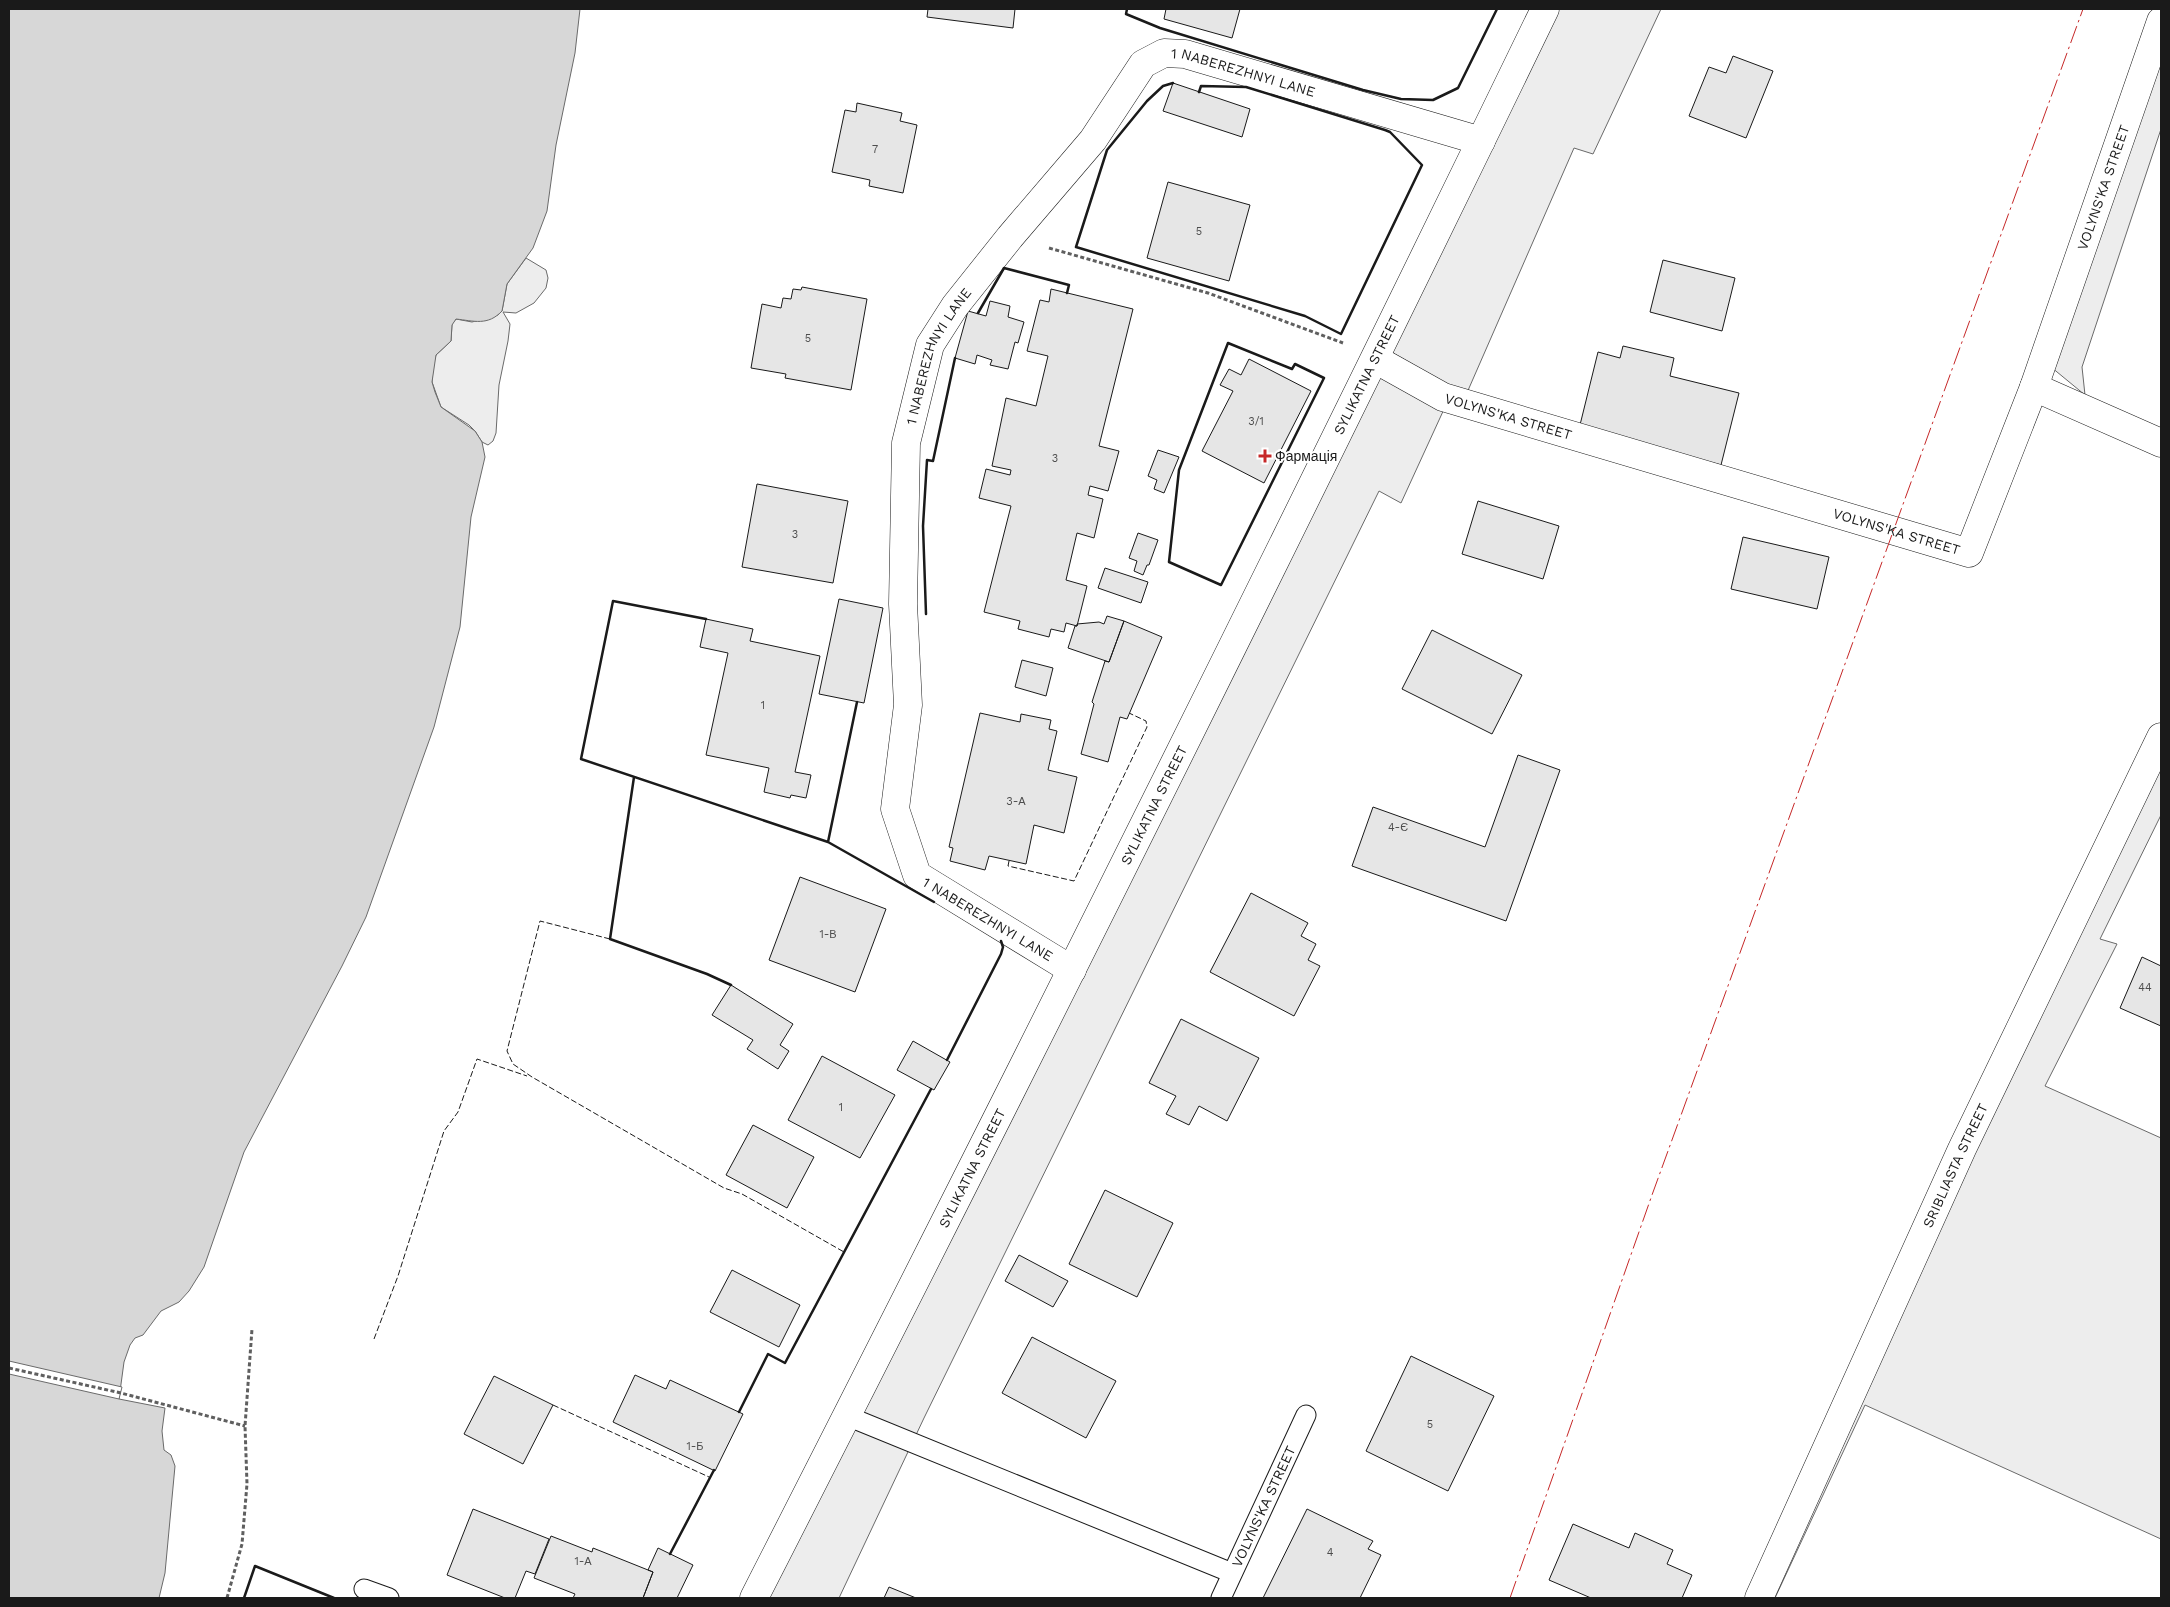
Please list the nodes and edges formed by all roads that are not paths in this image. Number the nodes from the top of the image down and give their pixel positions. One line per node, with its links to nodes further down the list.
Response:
1 (1545, 9): 3 (street, SYLIKATNA STREET)
2 (2161, 21): 5 (street, VOLYNS'KA STREET)
3 (1480, 141): 4 (street, SYLIKATNA STREET); 8 (street, 1 NABEREZHNYI LANE)
4 (1375, 358): 5 (street, VOLYNS'KA STREET); 8 (street, SYLIKATNA STREET)
5 (2034, 387): 6 (street)
6 (2161, 444)
7 (2161, 737): 16 (street, SRIBLIASTA STREET)
8 (1072, 970): 10 (street, SYLIKATNA STREET)
9 (1306, 1415): 11 (lane, VOLYNS'KA STREET)
10 (847, 1416): 11 (lane); 14 (street, SYLIKATNA STREET)
11 (1232, 1573): 15 (lane, VOLYNS'KA STREET)
12 (364, 1589): 13 (lane)
13 (389, 1598)
14 (754, 1598)
15 (1221, 1598)
16 (1759, 1598)

